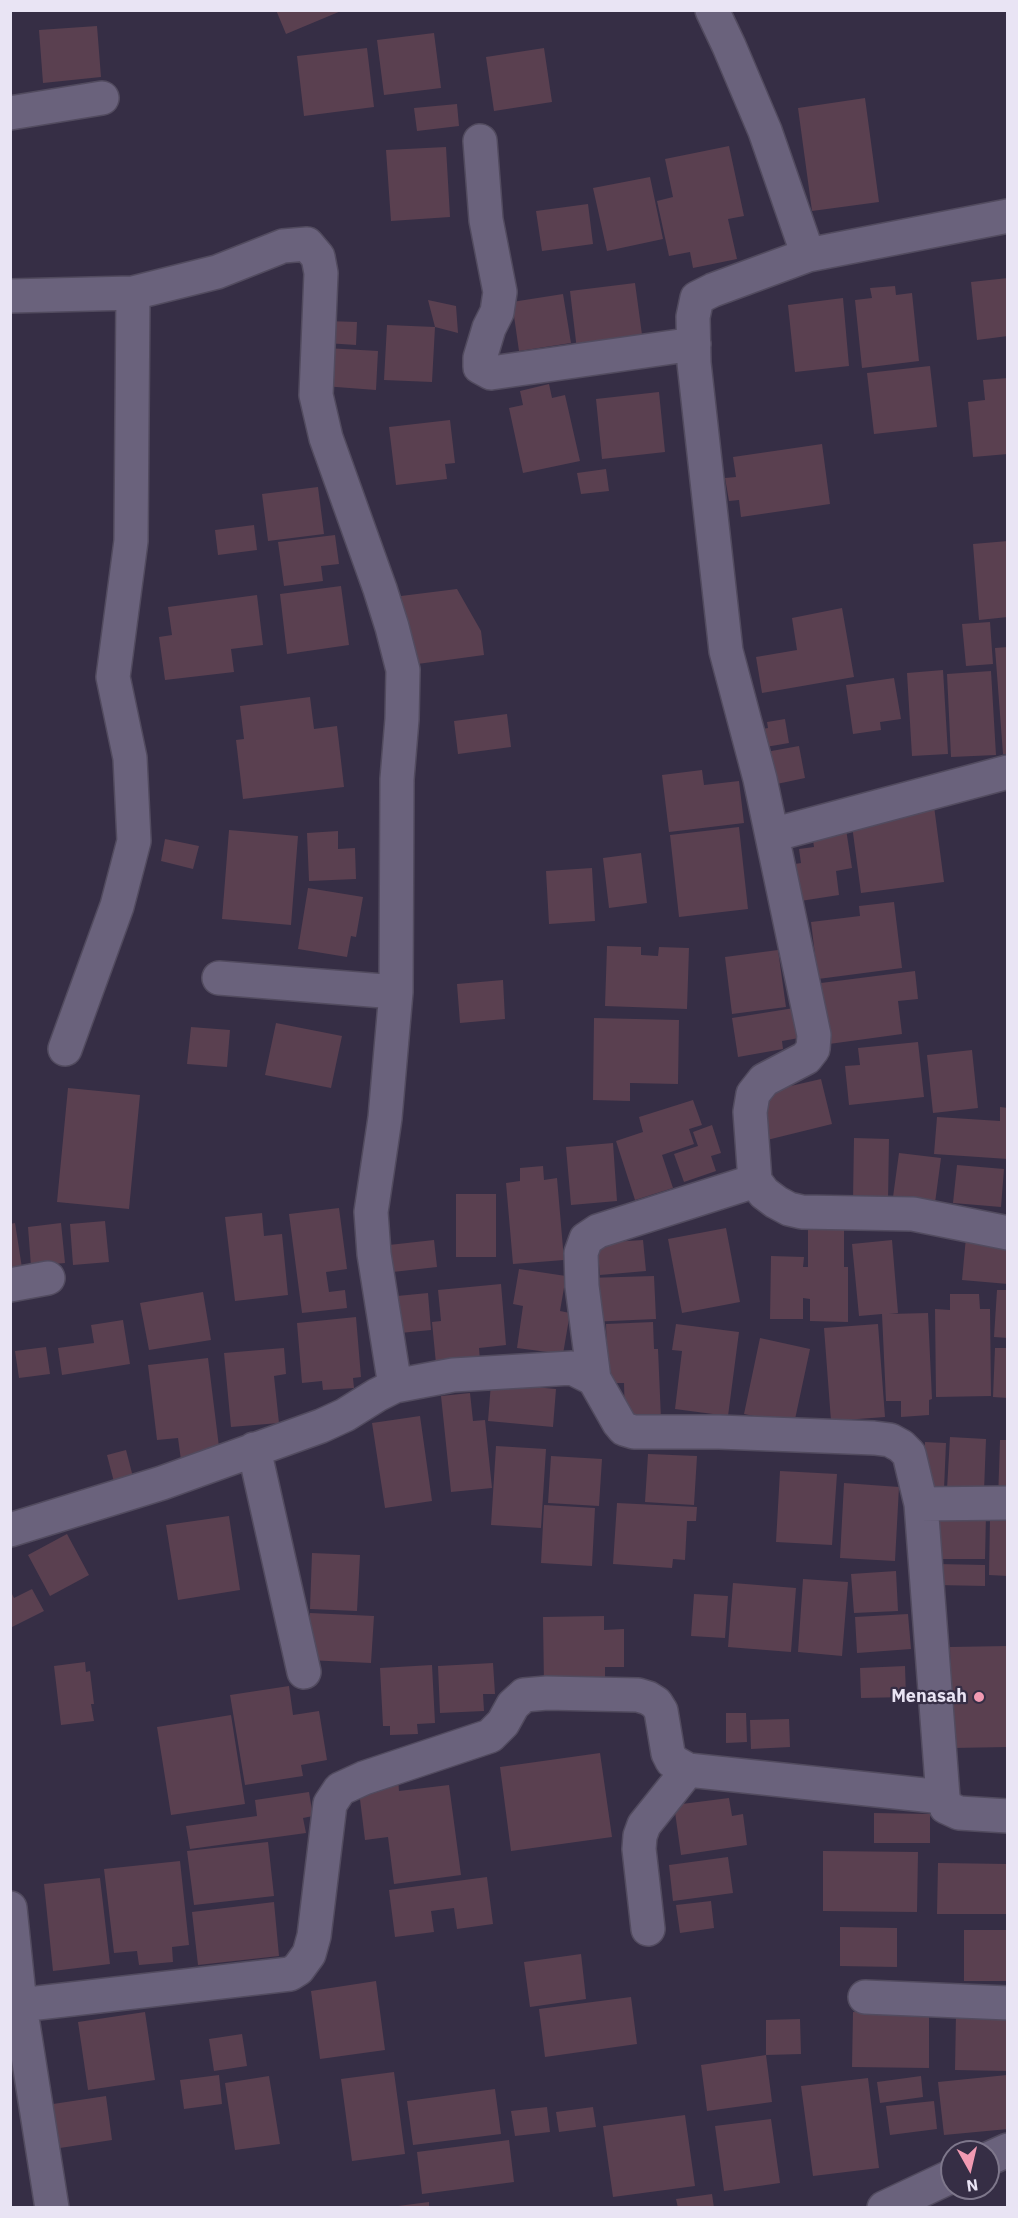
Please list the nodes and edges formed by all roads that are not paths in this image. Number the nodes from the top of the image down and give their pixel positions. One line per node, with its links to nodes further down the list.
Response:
1 (712, 10): 6 (street)
2 (102, 98): 3 (street)
3 (10, 113)
4 (480, 141): 9 (street)
5 (1008, 216): 6 (street)
6 (808, 255): 9 (street)
7 (133, 292): 8 (street); 13 (street); 14 (street)
8 (10, 296)
9 (694, 344): 11 (street)
10 (1008, 772): 11 (street)
11 (772, 835): 15 (street)
12 (219, 978): 13 (street)
13 (396, 993): 20 (street)
14 (65, 1049)
15 (755, 1181): 16 (street); 19 (street)
16 (1008, 1233)
17 (48, 1278): 18 (street)
18 (10, 1285)
19 (594, 1379): 20 (street); 23 (street)
20 (395, 1386): 21 (street)
21 (254, 1449): 24 (street); 25 (street)
22 (1008, 1503): 23 (street)
23 (921, 1504): 27 (street)
24 (10, 1530)
25 (304, 1672)
26 (688, 1770): 27 (street); 30 (street); 33 (street)
27 (943, 1797): 28 (street)
28 (1008, 1816)
29 (10, 1908): 33 (street)
30 (648, 1929)
31 (865, 1997): 32 (street)
32 (1008, 2003)
33 (20, 2005): 35 (street)
34 (940, 2182): 36 (street)
35 (52, 2208)
36 (884, 2208)

